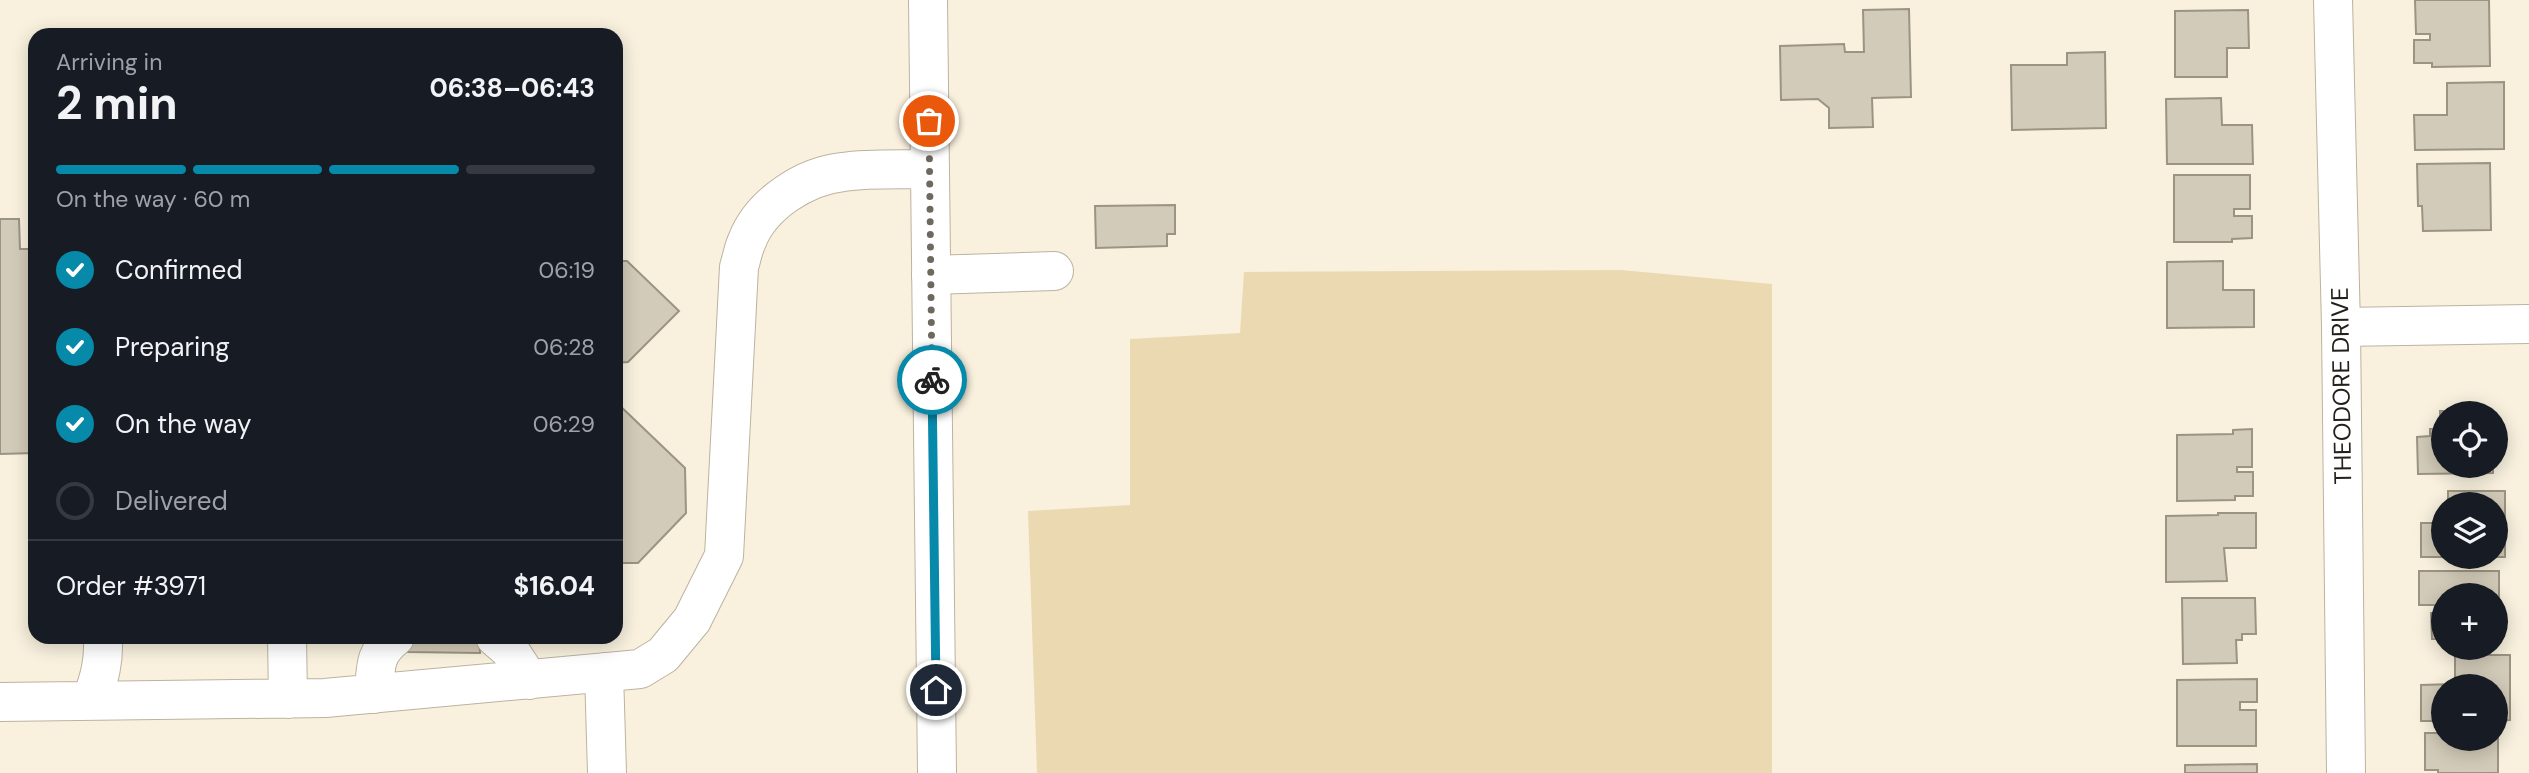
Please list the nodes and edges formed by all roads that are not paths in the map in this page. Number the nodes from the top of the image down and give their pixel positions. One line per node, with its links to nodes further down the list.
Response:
1 (928, 0): 3 (street)
2 (2333, 0): 7 (street, THEODORE DRIVE)
3 (930, 169): 5 (street); 12 (street)
4 (1054, 271): 5 (street)
5 (931, 275): 19 (street)
6 (2529, 324): 7 (street)
7 (2341, 327): 20 (street, THEODORE DRIVE)
8 (103, 644): 16 (street)
9 (288, 644): 15 (street)
10 (387, 644): 14 (street)
11 (503, 644): 13 (street)
12 (604, 673): 13 (street); 18 (street)
13 (529, 680): 14 (street)
14 (374, 694): 15 (street)
15 (288, 699): 16 (street)
16 (91, 700): 17 (street)
17 (0, 702)
18 (607, 773)
19 (937, 773)
20 (2346, 773)

